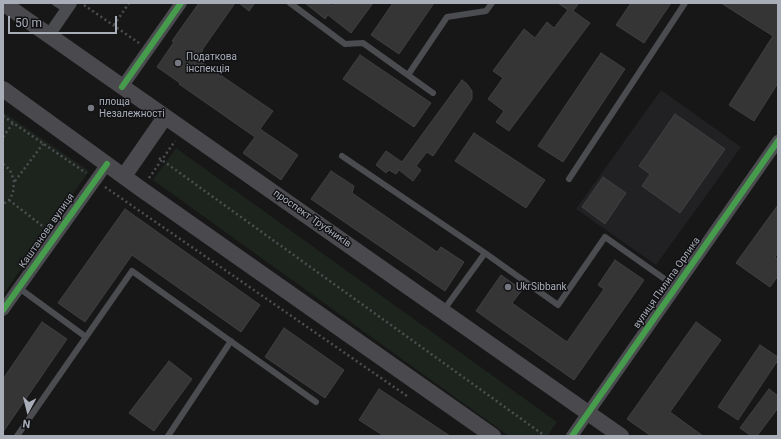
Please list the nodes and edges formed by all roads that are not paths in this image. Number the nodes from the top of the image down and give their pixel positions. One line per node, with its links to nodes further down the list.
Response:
1 (3, 3): 8 (main road, проспект Трубників)
2 (55, 3): 7 (lane)
3 (181, 3): 10 (street)
4 (290, 3): 9 (lane)
5 (492, 3): 9 (lane)
6 (686, 3): 18 (lane)
7 (68, 7): 8 (street)
8 (48, 35): 10 (main road, проспект Трубників)
9 (408, 75): 12 (lane)
10 (122, 87): 13 (main road, проспект Трубників)
11 (3, 90): 16 (main road)
12 (433, 93)
13 (165, 117): 17 (main road); 23 (main road, проспект Трубників)
14 (778, 141): 20 (street, вулиця Пилипа Орлика)
15 (342, 156): 19 (lane)
16 (107, 164): 17 (main road); 21 (street, Каштанова вулиця)
17 (124, 176): 30 (main road)
18 (569, 179)
19 (485, 253): 20 (lane); 23 (lane)
20 (676, 287): 27 (street, вулиця Пилипа Орлика)
21 (19, 288): 22 (street, Каштанова вулиця); 24 (lane)
22 (3, 310)
23 (443, 311): 27 (main road, проспект Трубників)
24 (86, 337): 25 (lane); 28 (lane)
25 (231, 341): 26 (lane); 29 (lane)
26 (316, 402)
27 (588, 413): 31 (street, вулиця Пилипа Орлика); 32 (main road, проспект Трубників)
28 (17, 436)
29 (168, 436)
30 (493, 436)
31 (572, 436)
32 (621, 436)

